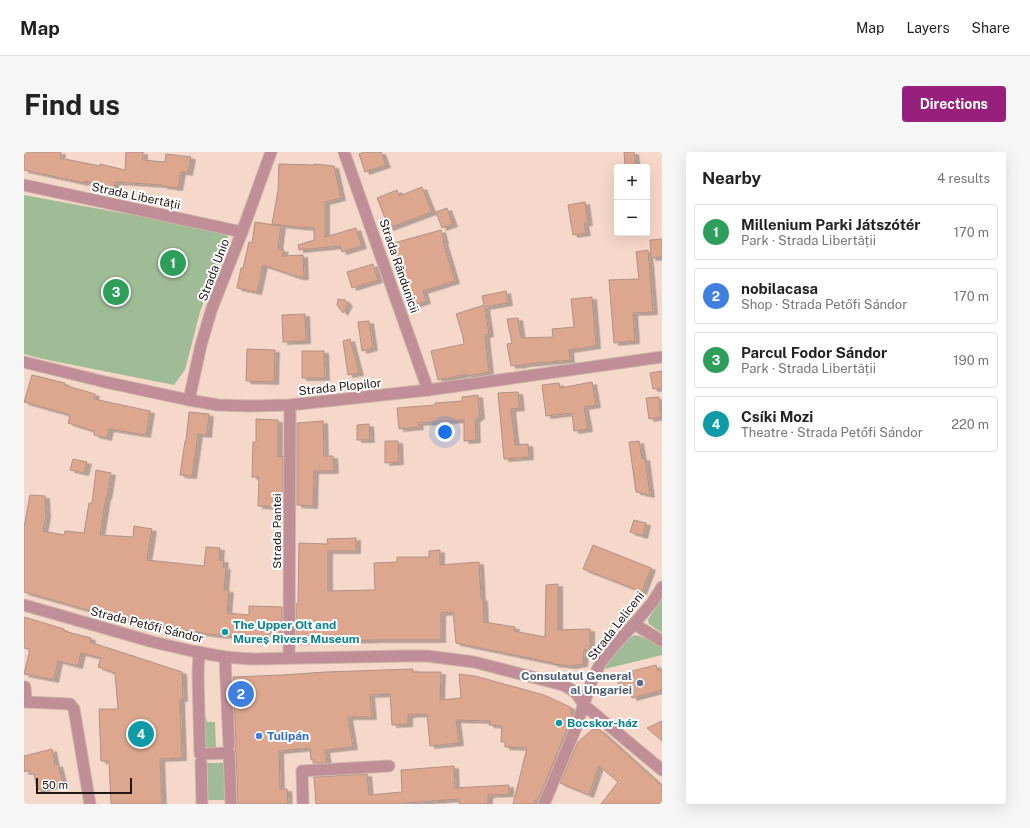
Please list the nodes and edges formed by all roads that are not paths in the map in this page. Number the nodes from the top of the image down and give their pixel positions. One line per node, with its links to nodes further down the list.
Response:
1 (271, 152): 4 (street, Strada Unio)
2 (344, 152): 7 (street, Strada Rândunicii)
3 (24, 185): 4 (street, Strada Libertății)
4 (242, 232): 8 (street, Strada Unio)
5 (662, 357): 7 (street, Strada Plopilor)
6 (24, 362): 8 (street, Strada Plopilor)
7 (428, 390): 9 (street, Strada Plopilor)
8 (189, 400): 9 (street, Strada Plopilor)
9 (290, 405): 16 (street, Strada Pantei)
10 (662, 587): 12 (street, Strada Leliceni)
11 (24, 605): 14 (street, Strada Petőfi Sándor)
12 (634, 624): 13 (street); 18 (street, Strada Leliceni)
13 (662, 641)
14 (199, 652): 15 (street, Strada Petőfi Sándor); 25 (street)
15 (225, 657): 16 (street, Strada Petőfi Sándor); 19 (street)
16 (290, 657): 18 (street, Strada Petőfi Sándor)
17 (25, 687): 23 (street)
18 (584, 705): 22 (street, Strada Petőfi Sándor); 27 (street, Strada Leliceni)
19 (229, 745)
20 (201, 762): 24 (street)
21 (389, 766): 26 (street)
22 (662, 770)
23 (90, 804)
24 (202, 804)
25 (231, 804)
26 (302, 804)
27 (544, 804)

